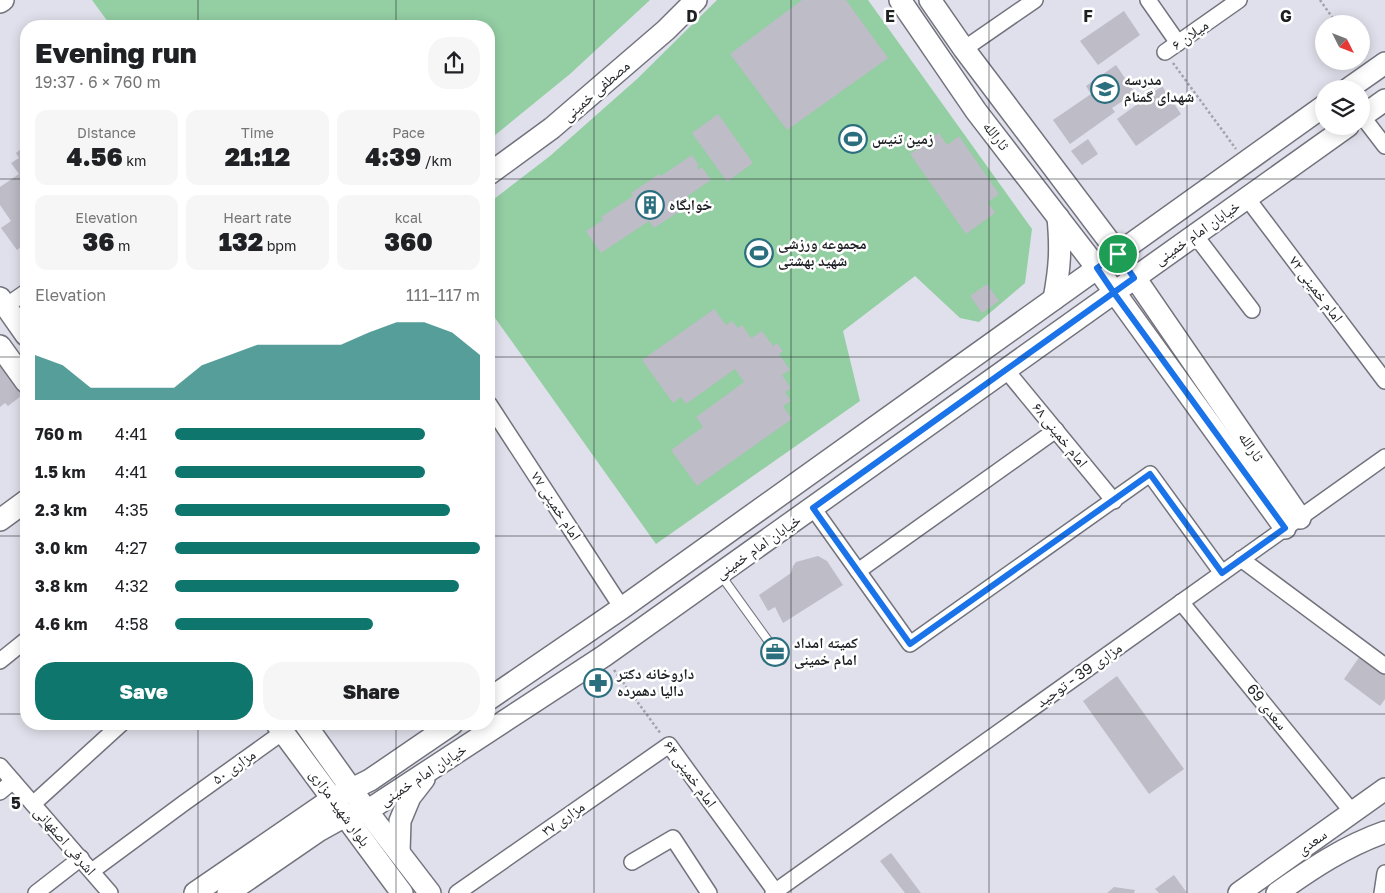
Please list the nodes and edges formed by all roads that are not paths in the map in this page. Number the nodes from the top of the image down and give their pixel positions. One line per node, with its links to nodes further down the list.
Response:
1 (3, 0): 8 (main road)
2 (696, 0): 20 (main road, مصطفی خمینی)
3 (900, 0): 22 (main road, ثارالله)
4 (930, 0): 10 (main road, ثارالله)
5 (1035, 0): 10 (street)
6 (1148, 0): 9 (street)
7 (1239, 0): 9 (street, میلان ۶)
8 (0, 2)
9 (1178, 43): 11 (street, میلان ۶)
10 (964, 49): 24 (main road, ثارالله)
11 (1165, 52)
12 (1385, 63): 13 (main road)
13 (1361, 80)
14 (1385, 100): 15 (main road, خیابان امام خمینی)
15 (1370, 111)
16 (1315, 112): 24 (main road, خیابان امام خمینی)
17 (1370, 132): 19 (street)
18 (1336, 135): 21 (main road, خیابان امام خمینی)
19 (1385, 146)
20 (495, 170)
21 (1247, 198): 23 (main road, خیابان امام خمینی); 36 (street, امام خمینی ۷۲)
22 (1058, 217): 25 (main road, ثارالله); 29 (main road)
23 (1195, 235): 26 (main road, خیابان امام خمینی); 31 (street)
24 (1118, 254): 25 (main road, خیابان امام خمینی); 26 (main road, ثارالله)
25 (1097, 268): 27 (main road, ثارالله); 29 (main road, خیابان امام خمینی)
26 (1134, 278): 27 (main road, خیابان امام خمینی); 44 (main road, ثارالله)
27 (1114, 293): 34 (main road, خیابان امام خمینی); 44 (main road, ثارالله)
28 (20, 295): 30 (street)
29 (1054, 299): 50 (main road, خیابان امام خمینی)
30 (3, 302): 32 (main road)
31 (1252, 310)
32 (20, 326)
33 (0, 346): 35 (main road)
34 (1006, 370): 38 (street, امام خمینی ۶۸); 42 (main road, خیابان امام خمینی)
35 (20, 374)
36 (1385, 381)
37 (495, 413): 50 (street, امام خمینی ۷۷)
38 (1056, 430): 40 (street, امام خمینی ۶۸); 46 (street)
39 (1385, 457): 44 (street, مزاری 39 - توحید)
40 (1114, 501): 46 (street); 47 (street)
41 (20, 505): 43 (main road)
42 (813, 508): 46 (street); 48 (main road, خیابان امام خمینی)
43 (0, 520)
44 (1293, 523): 45 (street, مزاری 39 - توحید)
45 (1242, 559): 47 (street, مزاری 39 - توحید); 54 (street)
46 (858, 571)
47 (1222, 573): 49 (street, مزاری 39 - توحید)
48 (720, 574): 52 (lane); 56 (main road, خیابان امام خمینی)
49 (1181, 602): 73 (street, سعدی 69); 81 (street, مزاری 39 - توحید)
50 (622, 608): 55 (main road, خیابان امام خمینی)
51 (20, 645): 53 (street)
52 (782, 660)
53 (0, 661)
54 (1385, 666)
55 (495, 695)
56 (495, 727)
57 (114, 730): 70 (street)
58 (277, 730): 78 (street, مزاری ۵۰)
59 (281, 730): 71 (main road, بلوار شهید مزاری)
60 (309, 730): 67 (main road, بلوار شهید مزاری)
61 (443, 730): 67 (main road, خیابان امام خمینی)
62 (491, 730): 65 (main road, خیابان امام خمینی)
63 (669, 745): 81 (street, امام خمینی ۶۴); 88 (street, مزاری ۳۷)
64 (0, 766): 66 (street, اشرفی اصفهانی)
65 (431, 769): 72 (main road, خیابان امام خمینی); 75 (main road)
66 (14, 781): 69 (street); 70 (street, اشرفی اصفهانی)
67 (352, 789): 71 (main road, خیابان امام خمینی); 72 (main road, بلوار شهید مزاری)
68 (1385, 789): 73 (main road, سعدی)
69 (0, 792)
70 (33, 804): 76 (street, اشرفی اصفهانی)
71 (339, 807): 72 (main road, خیابان امام خمینی); 84 (main road, خیابان امام خمینی); 85 (main road, خیابان امام خمینی); 86 (main road, بلوار شهید مزاری)
72 (367, 811): 75 (main road, بلوار شهید مزاری)
73 (1353, 812): 90 (main road, سعدی)
74 (1385, 832): 80 (main road, سعدی)
75 (399, 852): 87 (main road, بلوار شهید مزاری)
76 (80, 858): 78 (street, اشرفی اصفهانی); 82 (street)
77 (632, 862): 89 (street)
78 (92, 871): 83 (street, اشرفی اصفهانی)
79 (1385, 872): 91 (street)
80 (1287, 890)
81 (774, 892)
82 (36, 893)
83 (110, 893)
84 (195, 893)
85 (228, 893)
86 (402, 893)
87 (430, 893)
88 (457, 893)
89 (709, 893)
90 (1239, 893)
91 (1382, 893)

